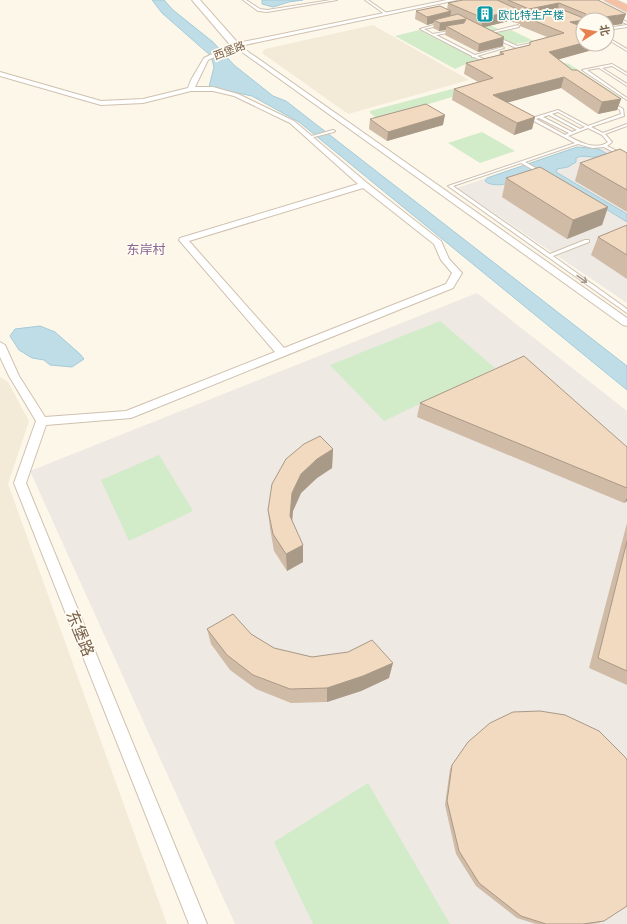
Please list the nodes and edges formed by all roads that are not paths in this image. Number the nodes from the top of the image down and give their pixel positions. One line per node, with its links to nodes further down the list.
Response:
1 (196, 0): 25 (street)
2 (244, 0): 3 (lane)
3 (336, 0)
4 (366, 0): 12 (lane)
5 (454, 0): 9 (street, 西堡路)
6 (609, 0): 11 (highway)
7 (622, 0): 8 (highway)
8 (627, 2)
9 (427, 6): 10 (lane); 12 (street, 西堡路)
10 (433, 9)
11 (627, 9)
12 (387, 14): 25 (street, 西堡路)
13 (615, 16): 14 (lane)
14 (627, 23)
15 (443, 24): 22 (lane)
16 (518, 26): 21 (lane)
17 (627, 26): 18 (lane)
18 (615, 28)
19 (456, 30): 22 (lane)
20 (480, 30): 21 (lane)
21 (487, 33): 27 (lane)
22 (433, 35): 30 (lane)
23 (541, 42): 27 (lane)
24 (615, 43): 28 (lane)
25 (235, 45): 36 (street, 西堡路); 62 (street)
26 (503, 48): 30 (lane)
27 (517, 48): 29 (lane)
28 (627, 50)
29 (519, 54)
30 (473, 56): 31 (lane)
31 (492, 61)
32 (599, 67): 33 (lane); 35 (lane); 38 (lane)
33 (627, 74)
34 (1, 75): 36 (street)
35 (627, 85)
36 (191, 89): 50 (street)
37 (604, 98): 41 (lane)
38 (627, 99)
39 (627, 112): 41 (lane)
40 (549, 114): 42 (lane); 44 (lane); 45 (lane)
41 (622, 114): 44 (lane)
42 (540, 117): 47 (lane); 49 (lane)
43 (627, 125): 48 (lane)
44 (588, 127): 45 (lane); 48 (lane)
45 (580, 130): 47 (lane)
46 (333, 132): 50 (lane)
47 (572, 133): 49 (lane)
48 (603, 134): 52 (lane)
49 (565, 136): 51 (lane)
50 (310, 137): 56 (street)
51 (578, 143): 52 (lane); 54 (lane)
52 (605, 146): 53 (lane)
53 (627, 158)
54 (523, 163): 55 (lane); 58 (lane)
55 (542, 173)
56 (364, 185): 64 (street); 64 (street)
57 (587, 242): 58 (lane)
58 (550, 256): 60 (lane, one-way to 60)
59 (627, 304): 60 (lane)
60 (622, 307): 61 (lane)
61 (627, 311)
62 (627, 323)
63 (0, 346): 65 (street)
64 (282, 353): 65 (street)
65 (42, 421): 66 (street, 东堡路)
66 (198, 924)

